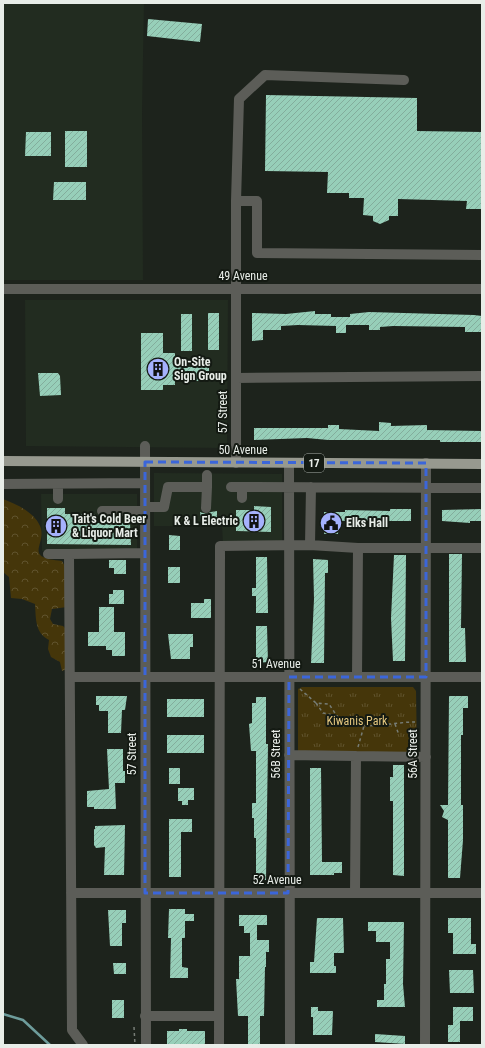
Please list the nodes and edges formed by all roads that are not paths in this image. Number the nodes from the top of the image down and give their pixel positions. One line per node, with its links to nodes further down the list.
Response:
1 (404, 80): 2 (street, 57 Street)
2 (236, 201): 3 (street); 5 (street, 57 Street)
3 (482, 254)
4 (3, 289): 5 (street, 49 Avenue)
5 (236, 289): 6 (street, 49 Avenue); 8 (street, 57 Street)
6 (482, 289)
7 (482, 376): 8 (street)
8 (236, 378): 12 (street, 57 Street)
9 (145, 446): 11 (street, 57 Street)
10 (3, 461): 11 (main road, 50 Avenue / 17)
11 (145, 462): 12 (main road, 50 Avenue / 17); 17 (street, 57 Street)
12 (236, 463): 13 (main road, 50 Avenue / 17)
13 (290, 463): 14 (main road, 50 Avenue / 17); 22 (street, 56B Street)
14 (426, 463): 15 (main road, 50 Avenue / 17); 24 (street, 56A Street)
15 (482, 464)
16 (207, 475): 20 (street)
17 (145, 483): 19 (street); 28 (street, 57 Street)
18 (3, 484): 19 (street)
19 (58, 484): 26 (street)
20 (207, 487): 27 (street); 28 (street)
21 (231, 487): 22 (street)
22 (289, 487): 23 (street); 30 (street, 56B Street)
23 (311, 487): 24 (street); 31 (street)
24 (426, 487): 25 (street); 33 (street, 56A Street)
25 (482, 488)
26 (58, 499)
27 (206, 508)
28 (145, 509): 29 (street); 35 (street, 57 Street)
29 (102, 511)
30 (289, 546): 31 (street); 39 (street); 40 (street, 56B Street)
31 (310, 546): 32 (street)
32 (358, 548): 33 (street); 41 (street)
33 (426, 548): 34 (street); 42 (street, 56A Street)
34 (482, 548)
35 (144, 553): 37 (street); 38 (street, 57 Street)
36 (48, 554): 37 (street)
37 (69, 554): 44 (street)
38 (145, 677): 39 (street, 51 Avenue); 44 (street, 51 Avenue); 49 (street, 57 Street)
39 (219, 677): 40 (street, 51 Avenue); 50 (street)
40 (289, 677): 41 (street, 51 Avenue); 45 (street, 56B Street)
41 (357, 677): 42 (street, 51 Avenue)
42 (426, 677): 43 (street, 51 Avenue); 47 (street, 56A Street)
43 (482, 677)
44 (71, 678): 48 (street)
45 (289, 755): 46 (street); 51 (street, 56B Street)
46 (356, 756): 47 (street); 52 (street)
47 (426, 757): 53 (street, 56A Street)
48 (71, 893): 49 (street, 52 Avenue); 57 (street)
49 (145, 893): 50 (street, 52 Avenue); 55 (street, 57 Street)
50 (219, 893): 51 (street, 52 Avenue); 56 (street)
51 (288, 893): 52 (street, 52 Avenue); 60 (street, 56B Street)
52 (355, 893): 53 (street, 52 Avenue)
53 (426, 893): 54 (street, 52 Avenue); 61 (street, 56A Street)
54 (482, 893)
55 (145, 1016): 56 (street); 58 (street, 57 Street)
56 (219, 1016): 59 (street)
57 (83, 1045)
58 (146, 1045)
59 (219, 1045)
60 (290, 1045)
61 (425, 1045)

